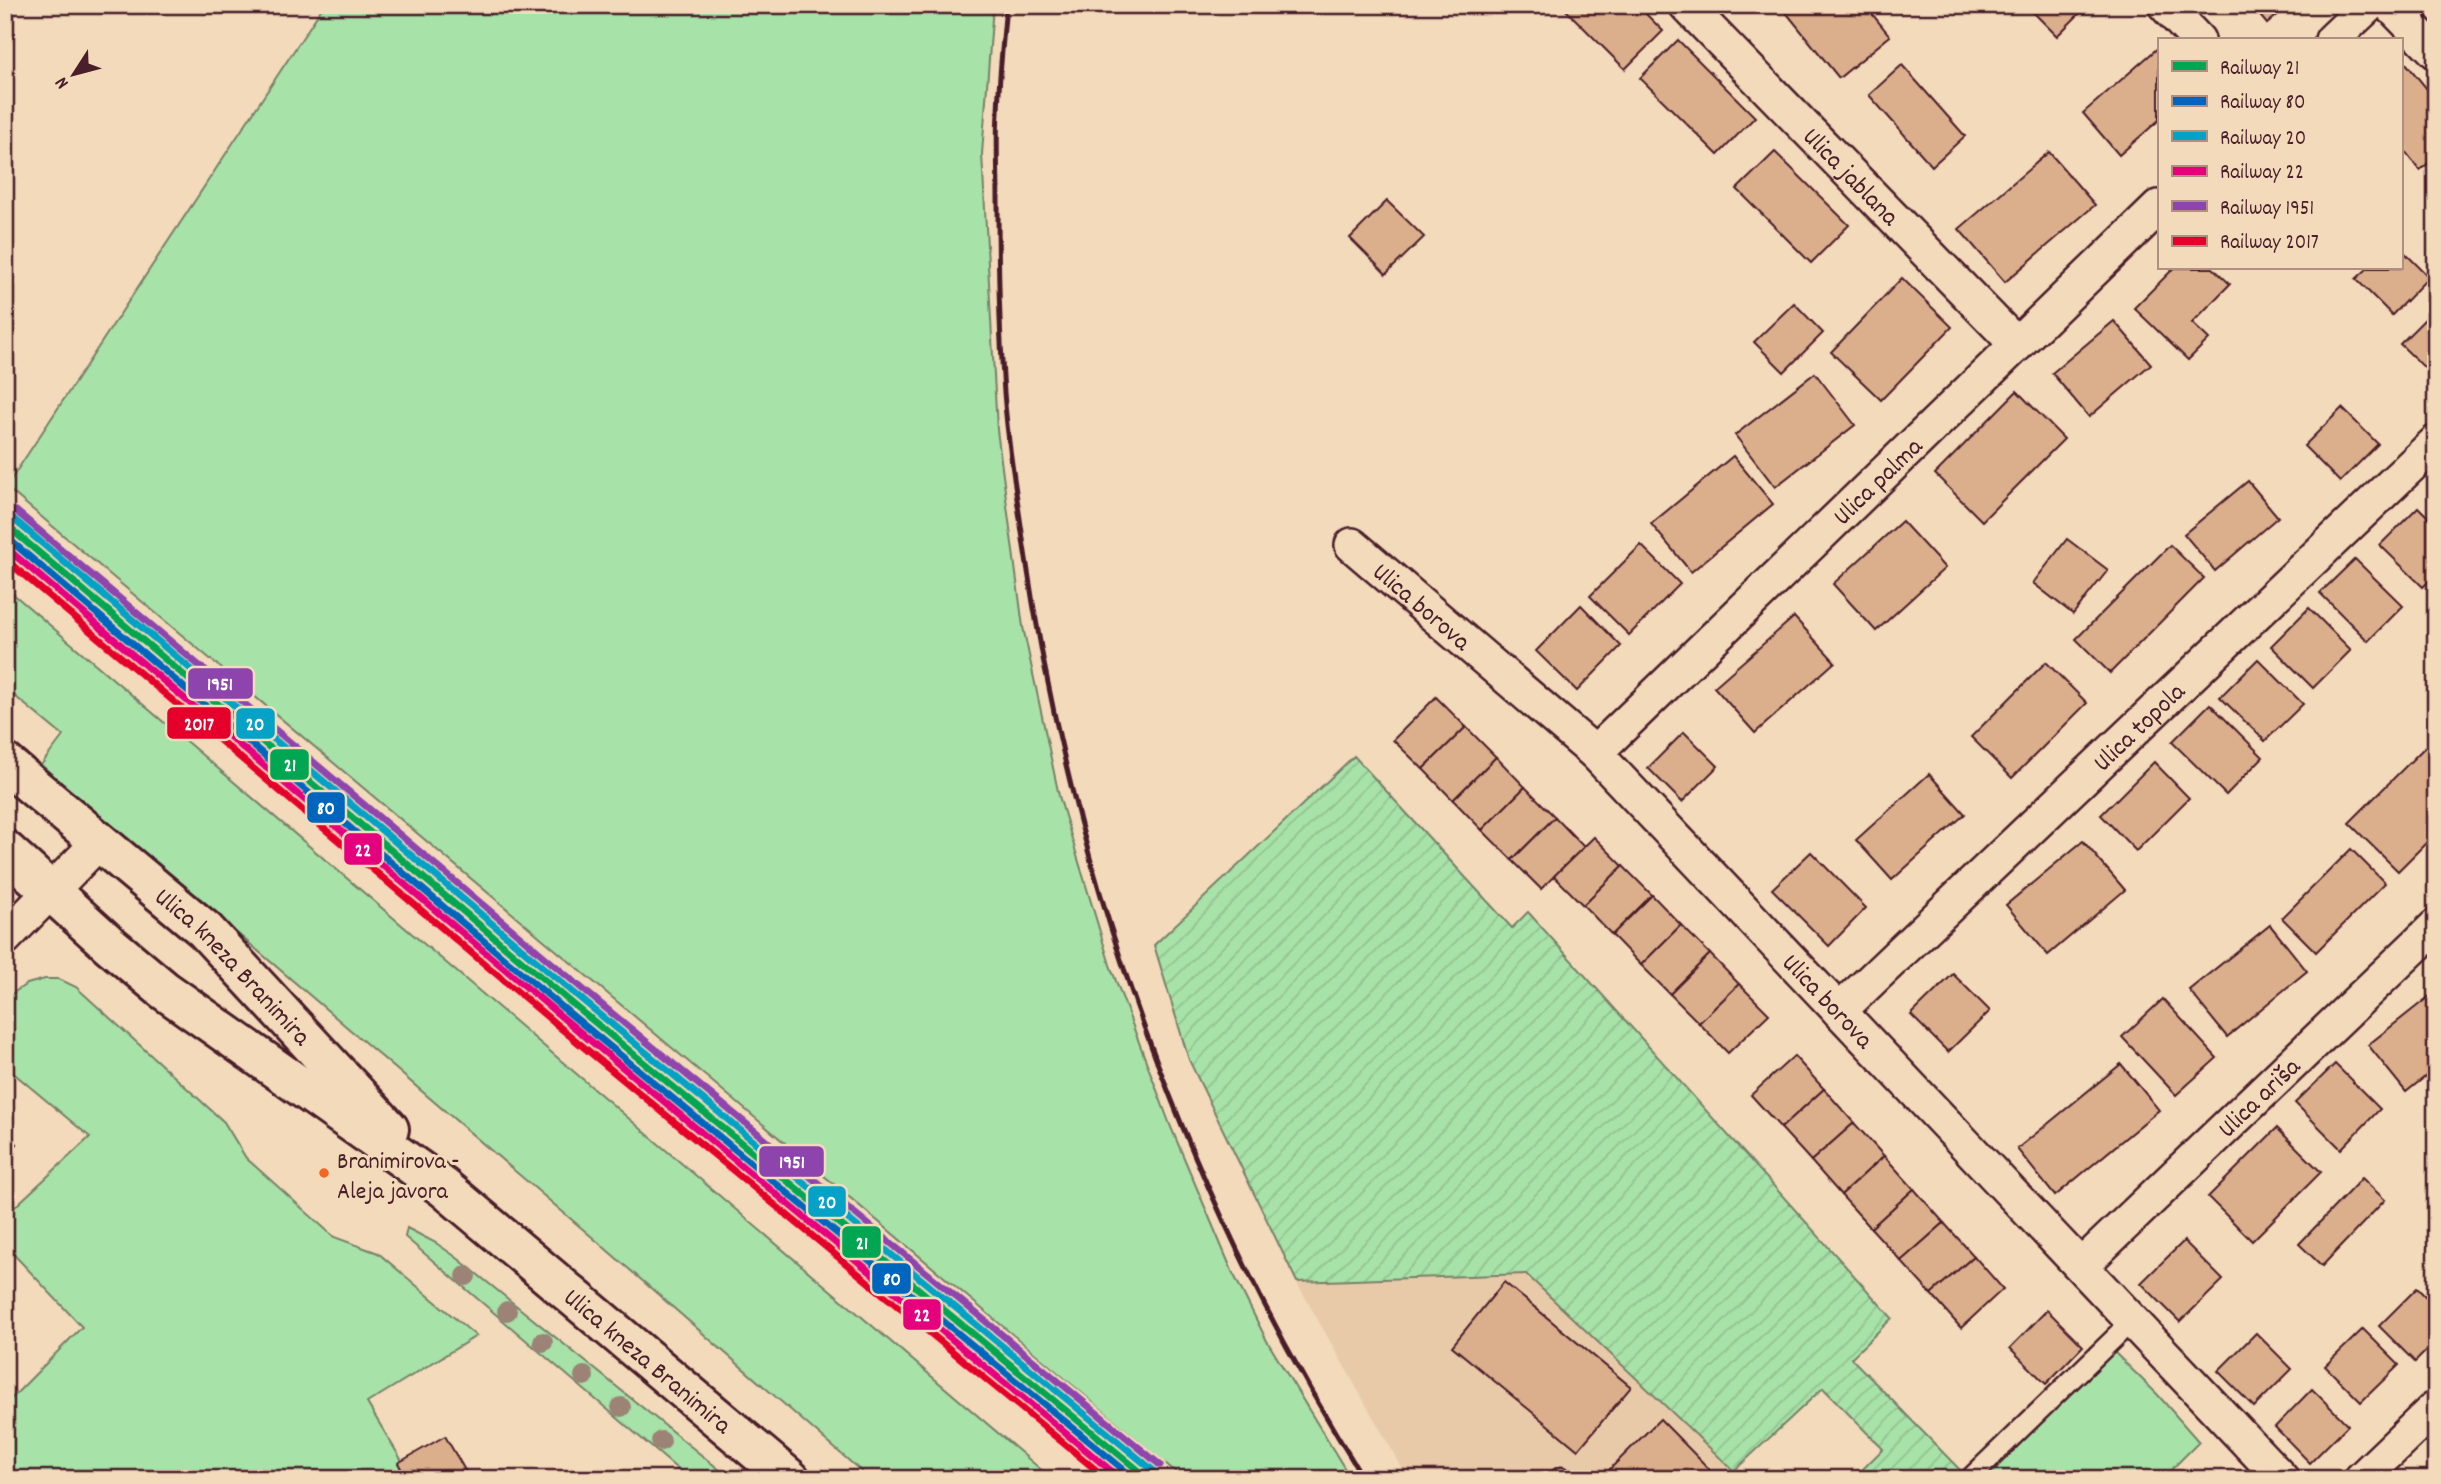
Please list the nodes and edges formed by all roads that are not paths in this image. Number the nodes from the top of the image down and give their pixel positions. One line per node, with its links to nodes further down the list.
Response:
1 (1686, 5): 9 (street, Ulica jablana)
2 (2165, 5): 5 (street)
3 (2369, 5): 6 (street)
4 (2390, 5): 7 (street)
5 (2196, 38)
6 (2334, 38)
7 (2436, 52)
8 (2158, 208): 9 (street, Ulica palma)
9 (2017, 345): 12 (street, Ulica palma)
10 (2436, 442): 19 (street, Ulica topola)
11 (1352, 545): 12 (street, Ulica borova)
12 (1595, 753): 19 (street, Ulica borova)
13 (5, 763): 14 (main road, Ulica kneza Branimira)
14 (99, 842): 16 (street); 20 (main road, Ulica kneza Branimira)
15 (5, 850): 16 (main road, Ulica kneza Branimira)
16 (51, 891): 18 (street); 20 (main road, Ulica kneza Branimira)
17 (2436, 926): 21 (street, Ulica ariša)
18 (5, 938)
19 (1839, 1011): 21 (street, Ulica borova)
20 (443, 1187): 24 (main road, Ulica kneza Branimira)
21 (2081, 1266): 22 (street, Ulica borova)
22 (2132, 1321): 25 (lane); 26 (street, Ulica borova)
23 (2436, 1407): 27 (street)
24 (790, 1479)
25 (1969, 1479)
26 (2281, 1479)
27 (2361, 1479)

